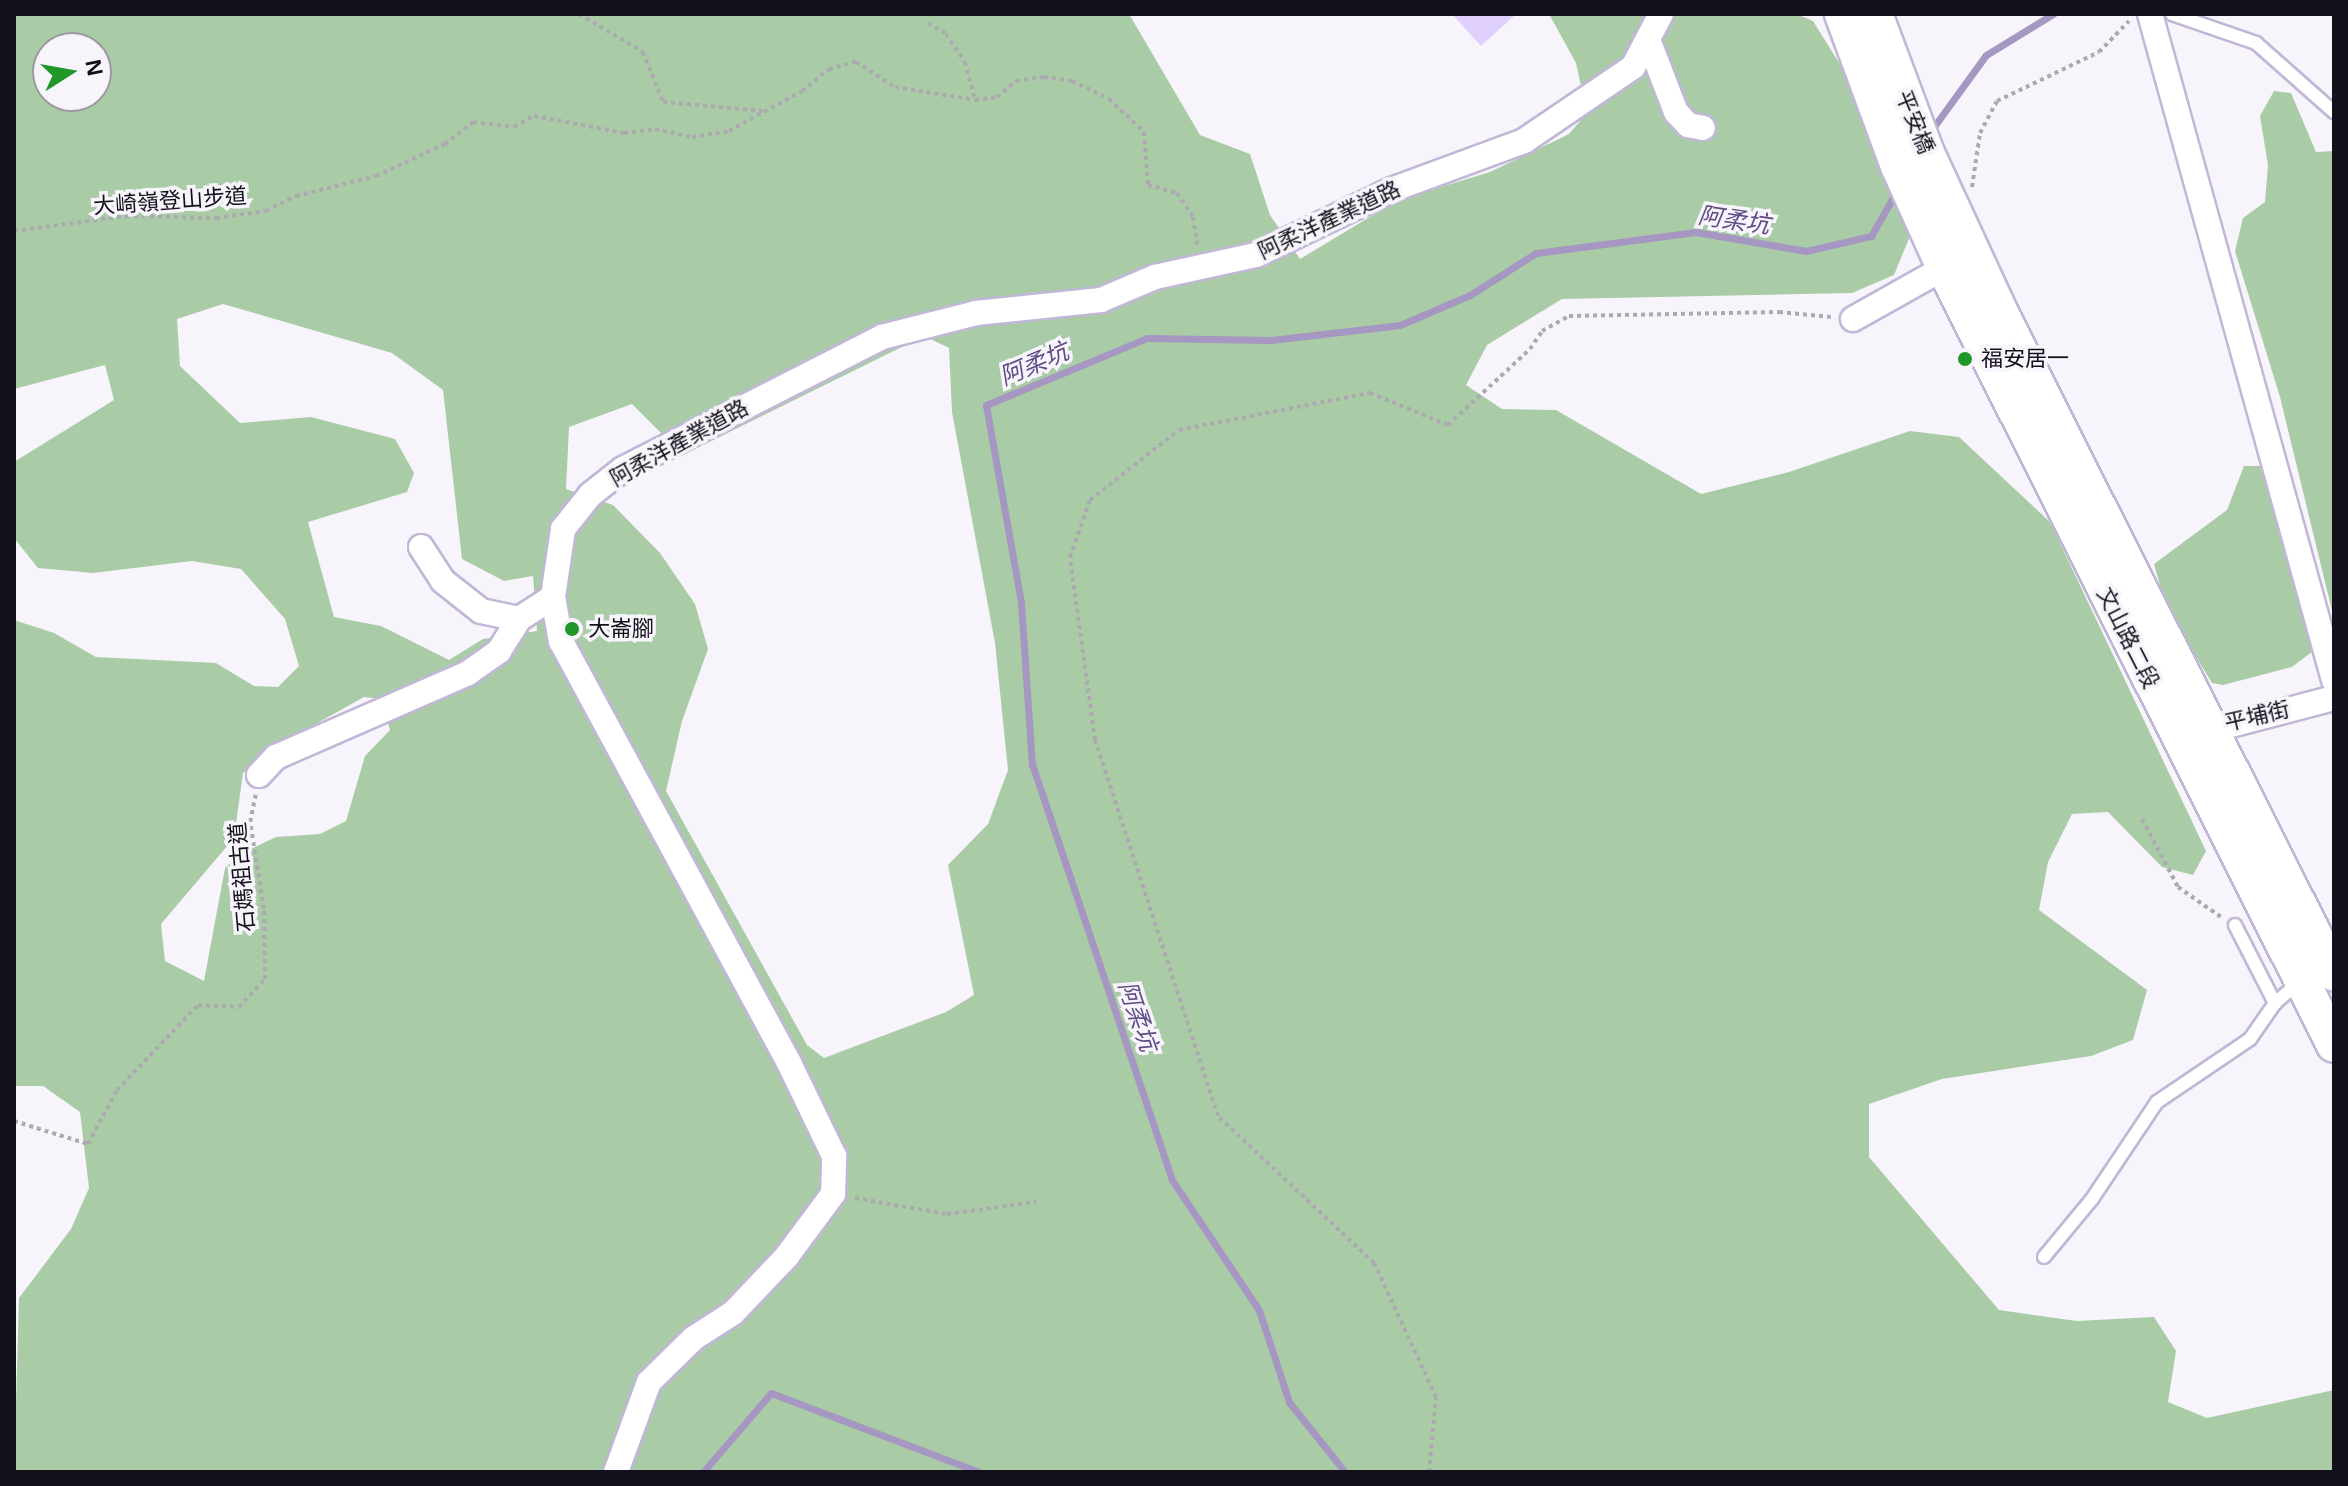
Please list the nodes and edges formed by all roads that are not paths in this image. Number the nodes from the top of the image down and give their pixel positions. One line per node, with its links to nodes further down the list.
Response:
1 (1661, 14): 6 (street, 阿柔洋產業道路)
2 (1842, 14): 9 (main road, 平安橋)
3 (2150, 14): 15 (street)
4 (2172, 14): 7 (lane)
5 (1877, 23): 9 (main road, 平安橋)
6 (1649, 42): 8 (street); 13 (street, 阿柔洋產業道路)
7 (2334, 112)
8 (1703, 128)
9 (1940, 220): 10 (main road, 文山路二段); 17 (main road, 文山路二段)
10 (1944, 268): 11 (street); 17 (main road, 文山路二段)
11 (1853, 319)
12 (421, 547): 14 (street)
13 (553, 597): 14 (street); 24 (street, 阿柔洋產業道路)
14 (519, 619): 18 (street)
15 (2334, 680)
16 (2334, 698): 17 (street, 平埔街)
17 (2196, 734): 20 (main road, 文山路二段)
18 (259, 775)
19 (2235, 925): 21 (lane)
20 (2324, 968): 21 (lane); 22 (main road, 文山路二段)
21 (2275, 1003): 23 (lane)
22 (2334, 1045)
23 (2044, 1257)
24 (616, 1472)

